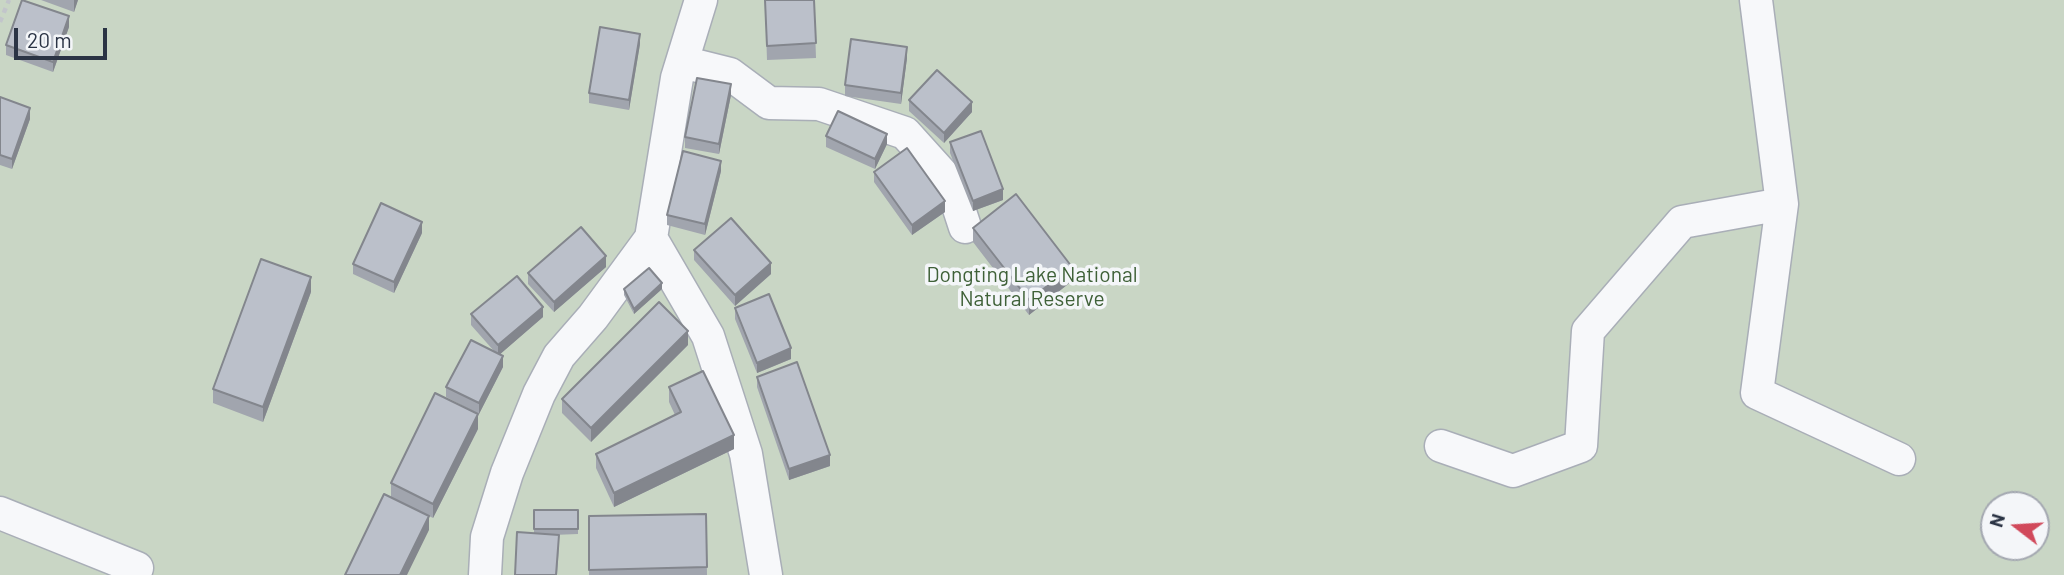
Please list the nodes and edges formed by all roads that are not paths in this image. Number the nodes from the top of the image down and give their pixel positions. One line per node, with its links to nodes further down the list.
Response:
1 (701, 0): 3 (street)
2 (1756, 0): 4 (street)
3 (682, 62): 5 (street); 6 (street)
4 (1782, 204): 7 (street); 8 (street)
5 (965, 227)
6 (651, 238): 11 (street); 12 (street)
7 (1441, 446)
8 (1899, 459)
9 (0, 513): 10 (street)
10 (137, 568)
11 (485, 575)
12 (766, 575)

